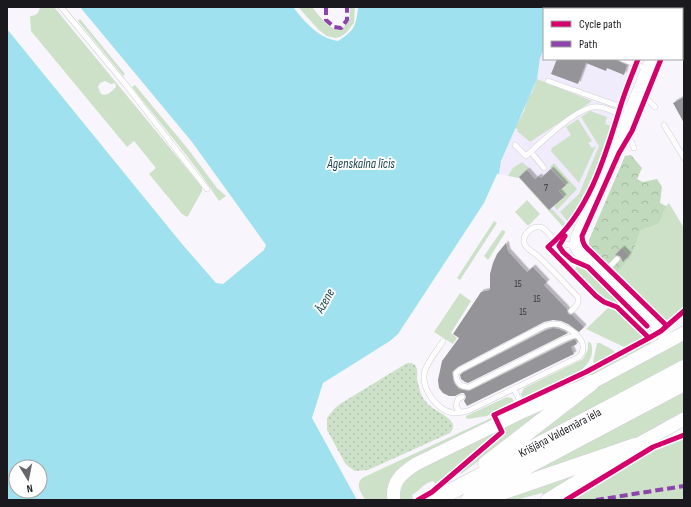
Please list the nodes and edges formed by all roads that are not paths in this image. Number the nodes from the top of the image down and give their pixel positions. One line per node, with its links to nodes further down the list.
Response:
1 (61, 7): 15 (lane)
2 (628, 60): 3 (lane)
3 (650, 64): 5 (street)
4 (548, 80): 7 (lane)
5 (637, 97): 6 (lane); 7 (street)
6 (654, 107)
7 (630, 114): 9 (street); 12 (lane)
8 (664, 125): 13 (lane)
9 (621, 137): 11 (lane); 16 (street)
10 (515, 145): 12 (lane)
11 (634, 148)
12 (531, 152): 14 (lane)
13 (684, 158)
14 (544, 168)
15 (207, 189)
16 (576, 246): 18 (street); 19 (lane)
17 (617, 259): 18 (lane)
18 (603, 274): 23 (street)
19 (571, 311)
20 (684, 332): 23 (street)
21 (576, 335): 21 (lane); 27 (lane)
22 (443, 341): 30 (lane)
23 (669, 341): 25 (street)
24 (684, 368): 33 (main road, Krišjāņa Valdemāra iela)
25 (591, 383): 29 (street); 33 (main road)
26 (684, 383): 35 (main road, Krišjāņa Valdemāra iela)
27 (514, 389): 29 (lane); 30 (lane)
28 (462, 396): 30 (lane)
29 (524, 411): 34 (street)
30 (460, 412)
31 (684, 419): 32 (street)
32 (635, 446): 36 (main road); 37 (street)
33 (439, 498)
34 (394, 500)
35 (469, 500)
36 (480, 500)
37 (547, 500)

